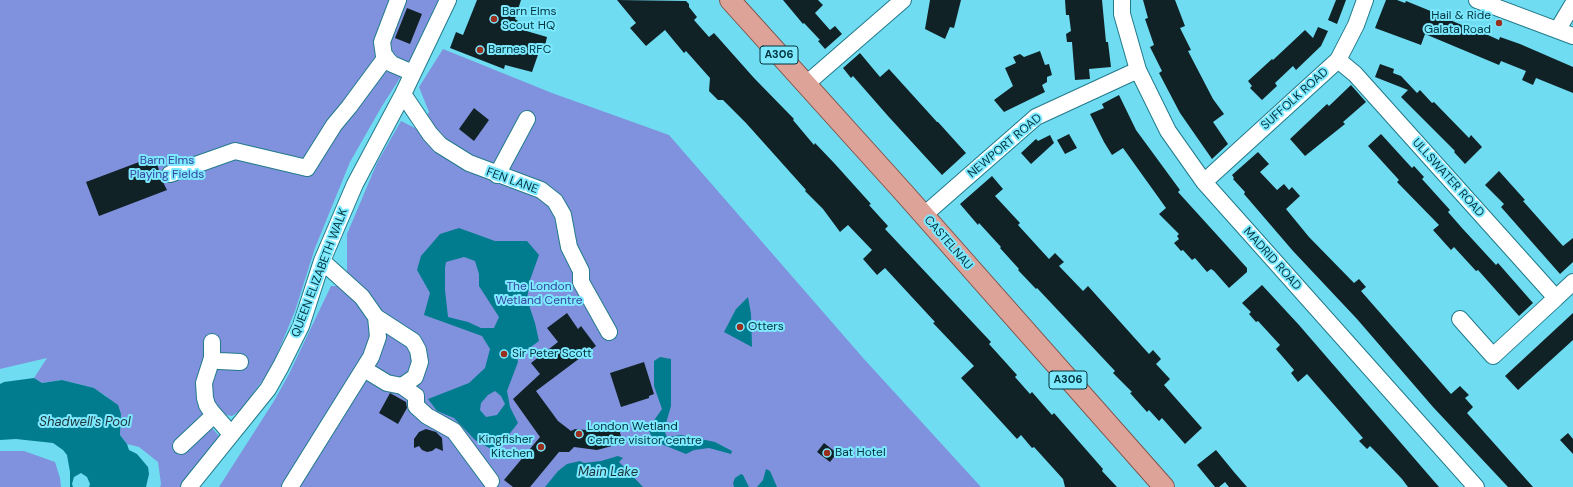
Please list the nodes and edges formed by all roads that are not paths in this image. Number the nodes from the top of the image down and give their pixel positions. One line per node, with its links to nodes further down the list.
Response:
1 (398, 0): 11 (street)
2 (448, 0): 14 (street, QUEEN ELIZABETH WALK)
3 (730, 0): 15 (main road, CASTELNAU / A306)
4 (903, 0): 15 (street)
5 (1122, 0): 13 (street, MADRID ROAD)
6 (1365, 0): 12 (street, SUFFOLK ROAD)
7 (1477, 0): 9 (street)
8 (1573, 4): 9 (street)
9 (1558, 29): 10 (street)
10 (1573, 36)
11 (386, 57): 14 (street); 18 (street)
12 (1338, 60): 20 (street, SUFFOLK ROAD); 24 (street, ULLSWATER ROAD)
13 (1138, 70): 20 (street, MADRID ROAD); 21 (street, NEWPORT ROAD)
14 (414, 73): 16 (street, QUEEN ELIZABETH WALK)
15 (805, 85): 21 (main road, CASTELNAU / A306)
16 (403, 94): 19 (street, FEN LANE); 22 (street, QUEEN ELIZABETH WALK)
17 (527, 119): 19 (street)
18 (170, 174)
19 (497, 175): 27 (street, FEN LANE)
20 (1204, 182): 40 (street, MADRID ROAD)
21 (924, 215): 39 (main road, CASTELNAU / A306)
22 (322, 261): 25 (street); 34 (street, QUEEN ELIZABETH WALK)
23 (1573, 282): 24 (street)
24 (1556, 298): 26 (street)
25 (376, 317): 31 (street); 32 (street)
26 (1460, 319)
27 (609, 332)
28 (212, 342): 29 (street)
29 (212, 358): 30 (street); 33 (street)
30 (240, 362)
31 (364, 369): 32 (street); 38 (street)
32 (402, 386): 36 (street)
33 (214, 415): 34 (street); 35 (street)
34 (230, 434): 37 (street, QUEEN ELIZABETH WALK)
35 (181, 446)
36 (491, 481)
37 (189, 487)
38 (290, 487)
39 (1164, 487)
40 (1476, 487)

